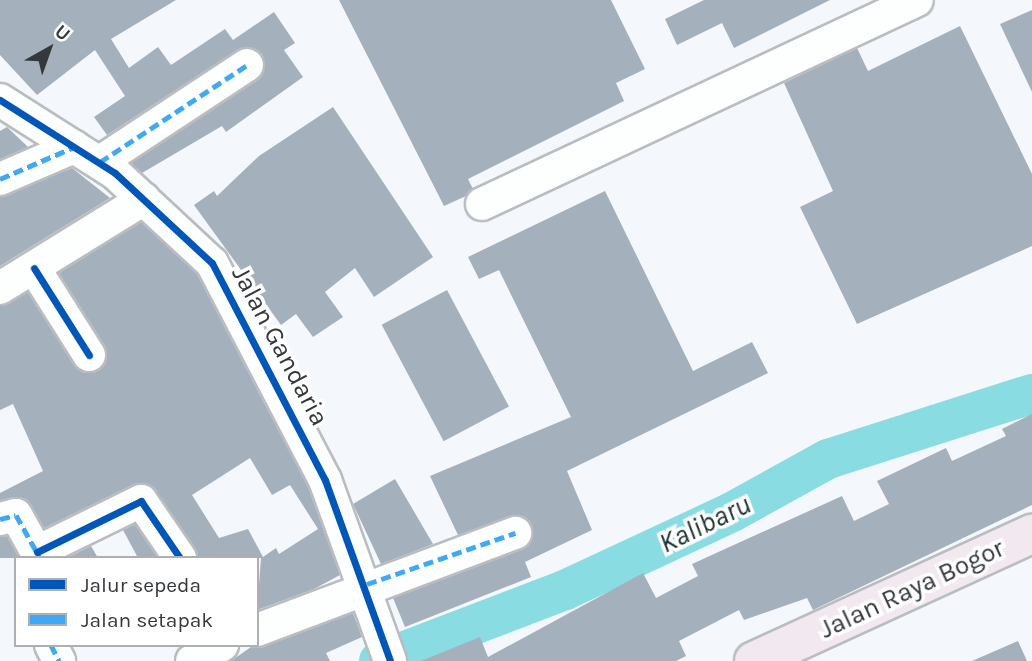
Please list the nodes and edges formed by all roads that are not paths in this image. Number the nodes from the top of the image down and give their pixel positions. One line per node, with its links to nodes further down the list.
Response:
1 (917, 0): 7 (street)
2 (247, 65): 4 (street)
3 (0, 100): 4 (street, Jalan Gandaria)
4 (87, 155): 5 (street); 6 (street, Jalan Gandaria)
5 (0, 179)
6 (144, 199): 8 (street); 17 (street, Jalan Gandaria)
7 (482, 204)
8 (34, 268): 9 (street); 10 (street)
9 (0, 288)
10 (89, 355)
11 (0, 519): 14 (street)
12 (515, 533): 17 (street)
13 (1032, 534): 22 (highway, Jalan Raya Bogor)
14 (38, 555): 15 (street)
15 (179, 556)
16 (1032, 561): 23 (highway, Jalan Raya Bogor)
17 (367, 584): 18 (street); 20 (street, Jalan Gandaria)
18 (259, 629)
19 (218, 647): 21 (street)
20 (386, 648)
21 (192, 661)
22 (754, 661)
23 (812, 661)

